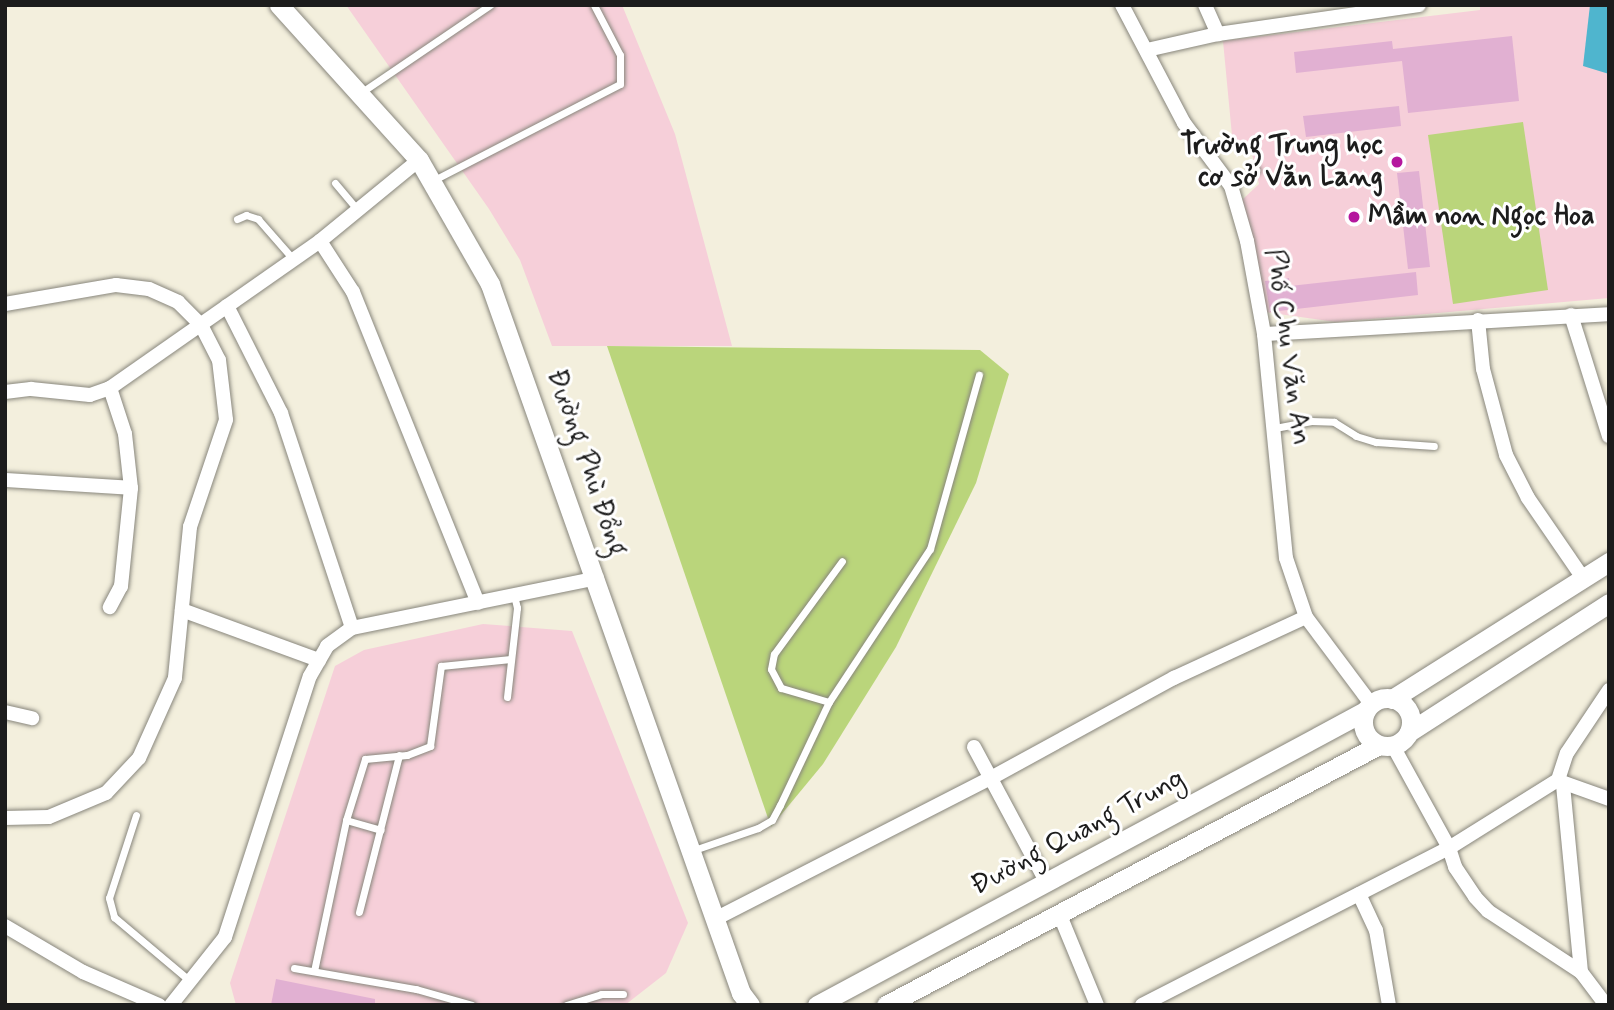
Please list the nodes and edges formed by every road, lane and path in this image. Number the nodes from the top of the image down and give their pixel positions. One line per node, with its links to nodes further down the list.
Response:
1 (279, 5): 9 (main road, Đường Phù Đổng)
2 (490, 5): 9 (lane)
3 (594, 5): 12 (lane)
4 (1122, 5): 8 (street, Phố Chu Văn An)
5 (1205, 5): 7 (street)
6 (1419, 5): 7 (street)
7 (1218, 34): 8 (street)
8 (1147, 50): 14 (street, Phố Chu Văn An)
9 (361, 93): 10 (main road, Đường Phù Đổng)
10 (419, 160): 12 (main road, Đường Phù Đổng); 15 (street)
11 (1256, 170): 14 (lane)
12 (434, 180): 36 (main road, Đường Phù Đổng)
13 (335, 183): 15 (lane)
14 (1231, 186): 25 (street, Phố Chu Văn An)
15 (358, 210): 17 (street)
16 (237, 219): 18 (lane)
17 (320, 241): 18 (street); 39 (street)
18 (293, 260): 20 (street)
19 (5, 304): 24 (street)
20 (227, 306): 24 (street); 44 (street)
21 (1609, 314): 22 (street)
22 (1571, 315): 23 (street); 30 (street)
23 (1478, 320): 25 (street); 37 (street)
24 (201, 325): 27 (street); 42 (street)
25 (1264, 334): 29 (street, Phố Chu Văn An)
26 (979, 375): 50 (lane)
27 (110, 388): 28 (street); 33 (street)
28 (5, 392)
29 (1275, 428): 31 (lane); 43 (street, Phố Chu Văn An)
30 (1609, 436)
31 (1434, 446)
32 (5, 480): 33 (street)
33 (131, 488): 41 (street)
34 (842, 561): 50 (lane)
35 (1609, 562): 37 (main road)
36 (597, 578): 38 (street); 66 (main road, Đường Phù Đổng)
37 (1583, 579): 49 (main road)
38 (514, 595): 39 (street); 45 (lane)
39 (478, 603): 44 (street)
40 (1609, 603): 54 (main road)
41 (110, 607)
42 (182, 610): 46 (street); 62 (street)
43 (1306, 617): 51 (street, Phố Chu Văn An); 58 (street)
44 (352, 628): 46 (street)
45 (511, 659): 48 (lane); 57 (lane)
46 (319, 660): 76 (street)
47 (1609, 690): 59 (street)
48 (507, 697)
49 (1392, 699): 51 (main road); 54 (main road)
50 (829, 702): 66 (lane)
51 (1368, 708): 55 (main road); 67 (main road, Đường Quang Trung)
52 (5, 712): 53 (street)
53 (32, 718)
54 (1409, 732): 55 (main road)
55 (1386, 745): 65 (street); 70 (main road)
56 (974, 747): 58 (street)
57 (399, 755): 63 (lane); 64 (lane)
58 (991, 778): 67 (street); 71 (street)
59 (1561, 783): 60 (street); 65 (street); 75 (street)
60 (1609, 799)
61 (136, 815): 76 (lane)
62 (5, 818)
63 (346, 820): 64 (lane); 74 (lane)
64 (381, 830): 69 (lane)
65 (1449, 848): 68 (street); 75 (street)
66 (693, 851): 71 (main road, Đường Phù Đổng)
67 (1046, 881): 83 (main road, Đường Quang Trung)
68 (1359, 894): 86 (street); 87 (street)
69 (359, 912)
70 (1059, 913): 84 (main road); 85 (street)
71 (715, 919): 78 (main road, Đường Phù Đổng)
72 (5, 926): 79 (street)
73 (294, 968): 74 (lane)
74 (314, 971): 81 (lane)
75 (1581, 972): 88 (street)
76 (191, 981): 80 (street)
77 (623, 995): 82 (lane)
78 (743, 1001)
79 (159, 1005)
80 (171, 1005)
81 (472, 1005)
82 (566, 1005)
83 (817, 1005)
84 (886, 1005)
85 (1097, 1005)
86 (1142, 1005)
87 (1389, 1005)
88 (1606, 1005)

